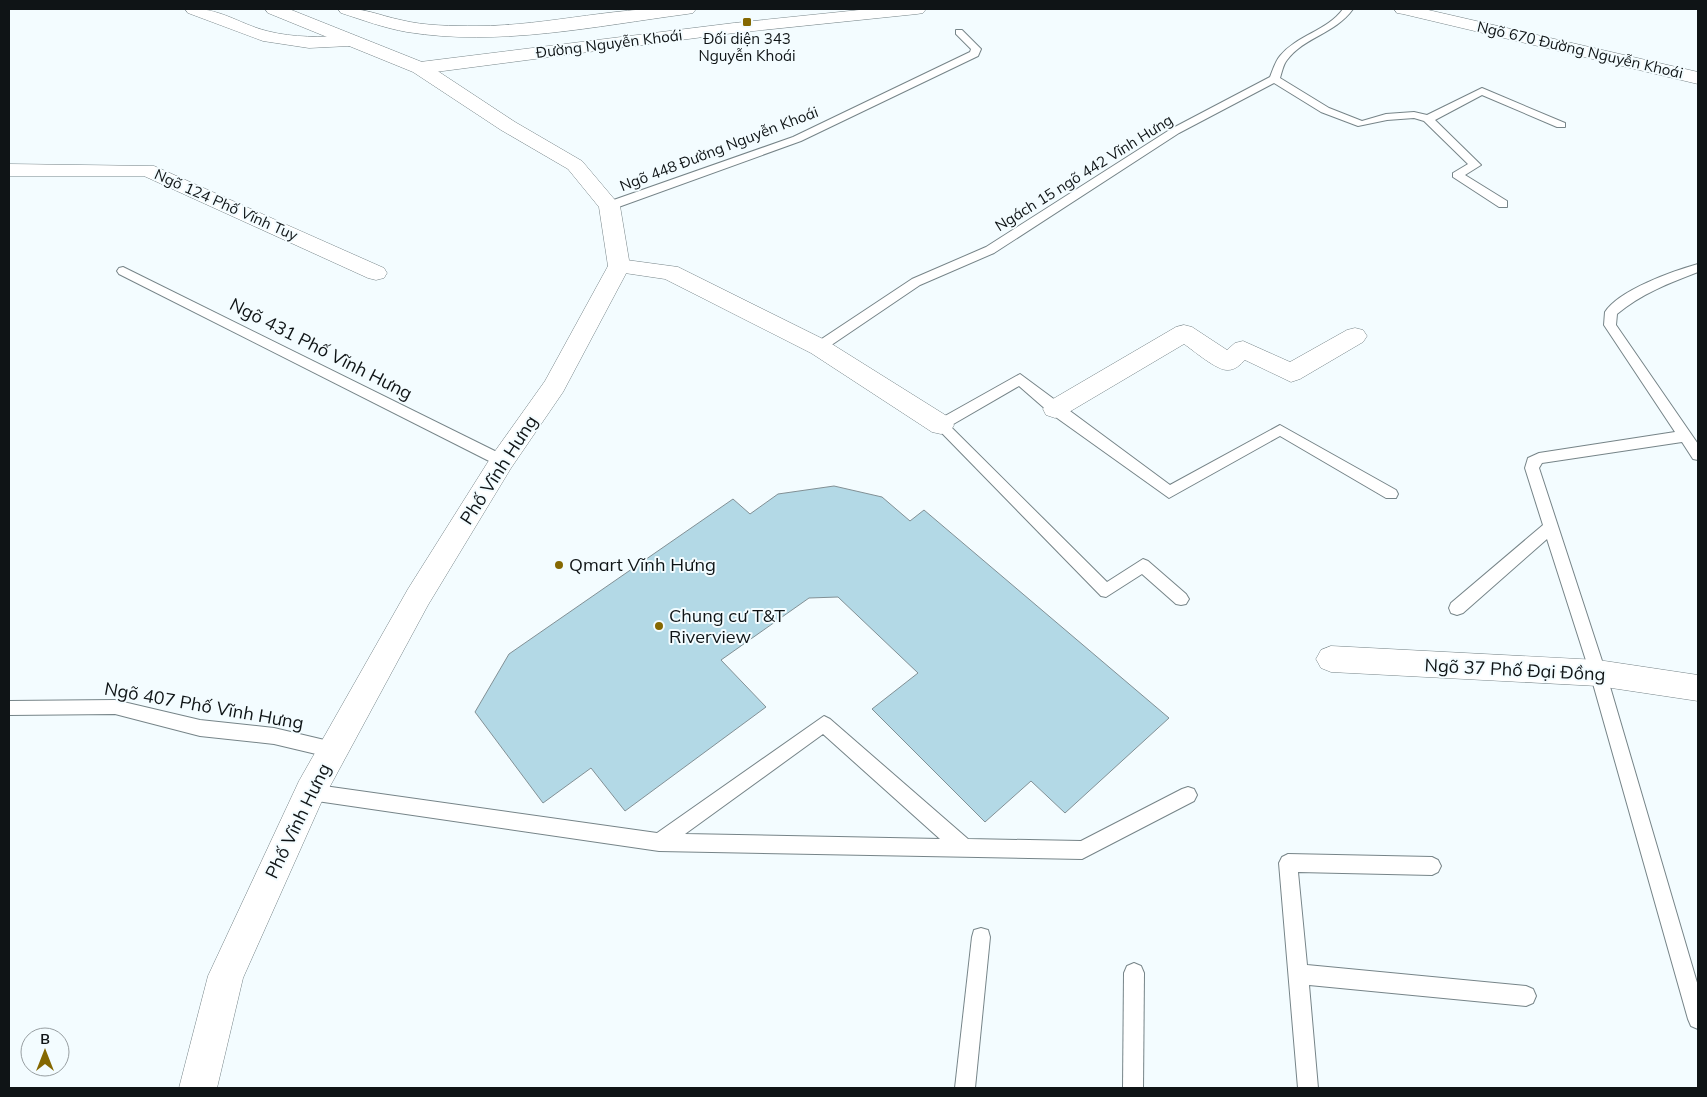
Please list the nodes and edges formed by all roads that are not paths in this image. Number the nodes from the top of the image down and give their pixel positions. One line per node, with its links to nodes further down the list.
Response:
1 (194, 9): 9 (street)
2 (274, 9): 9 (street)
3 (347, 9): 4 (street, Đường Nguyễn Khoái)
4 (687, 9)
5 (917, 9): 10 (street, Đường Nguyễn Khoái)
6 (1348, 9): 12 (lane)
7 (1403, 9): 11 (street, Ngõ 670 Đường Nguyễn Khoái)
8 (959, 32): 17 (lane, Ngõ 448 Đường Nguyễn Khoái)
9 (349, 41): 10 (street)
10 (420, 68): 17 (street)
11 (1698, 78)
12 (1274, 79): 13 (lane); 23 (lane, Ngách 15 ngõ 442 Vĩnh Hưng)
13 (1428, 119): 14 (lane); 16 (lane)
14 (1561, 125)
15 (9, 170): 21 (street, Ngõ 124 Phố Vĩnh Tuy)
16 (1504, 204)
17 (609, 206): 18 (street)
18 (619, 266): 23 (street); 28 (street, Phố Vĩnh Hưng)
19 (1698, 268): 26 (lane)
20 (123, 271): 28 (lane, Ngõ 431 Phố Vĩnh Hưng)
21 (376, 273)
22 (1355, 336): 24 (street)
23 (819, 346): 25 (street)
24 (1055, 409): 25 (lane); 29 (lane)
25 (941, 425): 31 (lane)
26 (1686, 436): 27 (lane); 30 (lane)
27 (1698, 455)
28 (502, 461): 37 (street, Phố Vĩnh Hưng)
29 (1391, 494)
30 (1551, 527): 32 (lane); 34 (lane)
31 (1181, 598)
32 (1457, 608)
33 (1331, 660): 34 (street, Ngõ 37 Phố Đại Đồng)
34 (1598, 673): 35 (street, Ngõ 37 Phố Đại Đồng); 47 (lane)
35 (1698, 688)
36 (9, 708): 37 (lane, Ngõ 407 Phố Vĩnh Hưng)
37 (333, 750): 38 (street, Phố Vĩnh Hưng)
38 (310, 792): 40 (lane); 48 (street, Phố Vĩnh Hưng)
39 (1188, 795): 41 (lane)
40 (659, 842): 41 (lane); 41 (lane)
41 (962, 846)
42 (1432, 866): 45 (lane)
43 (981, 937): 49 (lane)
44 (1134, 973): 50 (lane)
45 (1298, 974): 46 (lane); 51 (lane)
46 (1526, 996)
47 (1698, 1019)
48 (198, 1088)
49 (965, 1088)
50 (1133, 1088)
51 (1308, 1088)

